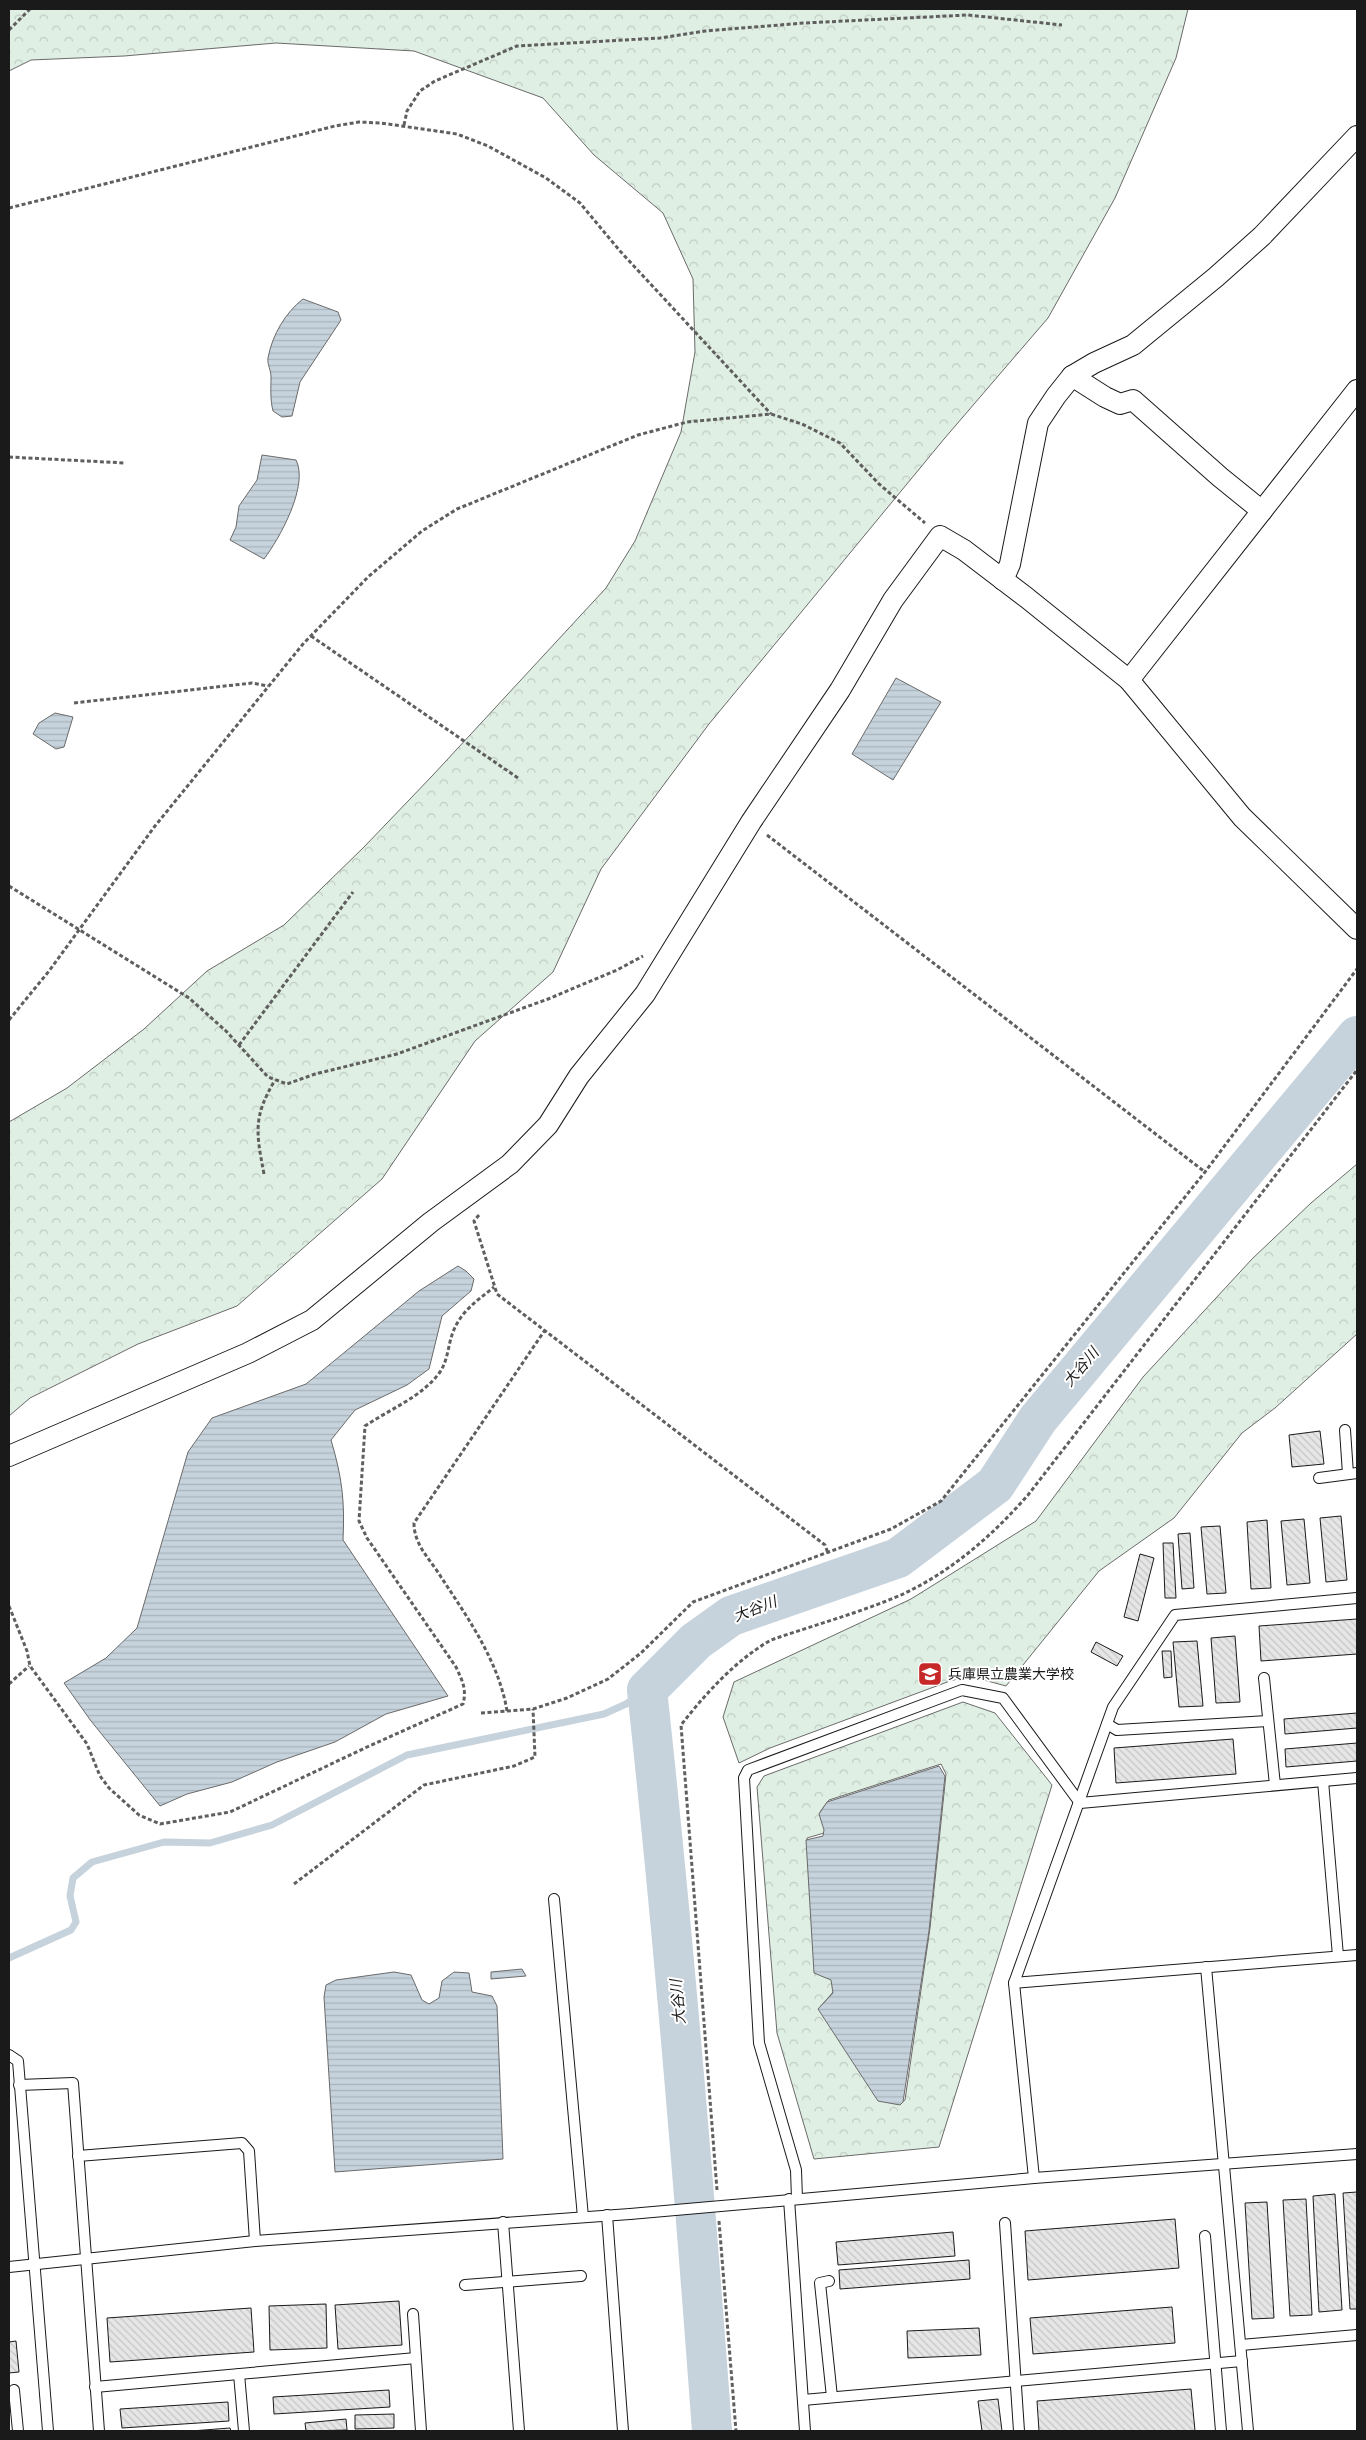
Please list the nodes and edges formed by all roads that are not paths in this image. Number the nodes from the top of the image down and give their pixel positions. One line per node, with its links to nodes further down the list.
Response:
1 (1357, 136): 2 (street)
2 (1072, 376): 4 (street); 5 (street)
3 (1357, 390): 4 (street)
4 (1262, 511): 6 (street)
5 (1003, 580): 6 (street); 9 (street)
6 (1129, 680): 7 (street)
7 (1357, 929)
8 (1345, 1430): 10 (lane)
9 (9, 1456)
10 (1352, 1473): 11 (lane)
11 (1319, 1478)
12 (1357, 1598): 15 (lane)
13 (1264, 1678): 14 (lane)
14 (1268, 1721): 15 (lane); 18 (lane)
15 (1107, 1724): 19 (lane)
16 (1357, 1778): 17 (lane)
17 (1323, 1781): 18 (lane); 22 (lane)
18 (1275, 1785): 19 (lane)
19 (1080, 1803): 24 (lane); 31 (lane)
20 (554, 1899): 33 (lane)
21 (1357, 1955): 22 (lane)
22 (1338, 1956): 23 (lane)
23 (1206, 1967): 24 (lane); 29 (lane)
24 (1014, 1983): 30 (lane)
25 (9, 2055): 26 (lane)
26 (19, 2085): 28 (lane); 39 (lane)
27 (1357, 2154): 29 (lane)
28 (78, 2156): 37 (lane); 38 (lane)
29 (1225, 2164): 30 (lane); 47 (lane)
30 (1034, 2178): 31 (lane)
31 (793, 2199): 32 (lane, bridge); 56 (lane)
32 (607, 2214): 33 (lane); 64 (lane)
33 (583, 2216): 34 (lane)
34 (503, 2222): 37 (lane); 42 (lane)
35 (1005, 2223): 52 (lane)
36 (1205, 2236): 50 (lane)
37 (255, 2241): 38 (lane)
38 (86, 2259): 39 (lane); 53 (lane)
39 (34, 2264): 40 (lane); 59 (lane)
40 (9, 2267)
41 (581, 2276): 42 (lane)
42 (507, 2281): 44 (lane); 63 (lane)
43 (829, 2281): 55 (lane)
44 (465, 2284)
45 (413, 2314): 48 (lane)
46 (1357, 2335): 47 (lane)
47 (1241, 2345): 49 (lane)
48 (416, 2358): 51 (lane); 62 (lane)
49 (1242, 2361): 50 (lane); 68 (lane)
50 (1215, 2364): 52 (lane); 67 (lane)
51 (239, 2374): 53 (lane); 61 (lane)
52 (1015, 2380): 55 (lane); 66 (lane)
53 (95, 2387): 60 (lane)
54 (14, 2390): 57 (lane)
55 (832, 2397): 56 (lane)
56 (803, 2400): 65 (lane)
57 (13, 2417): 58 (lane)
58 (18, 2431)
59 (48, 2431)
60 (99, 2431)
61 (244, 2431)
62 (421, 2431)
63 (520, 2431)
64 (623, 2431)
65 (805, 2431)
66 (1019, 2431)
67 (1221, 2431)
68 (1248, 2431)

